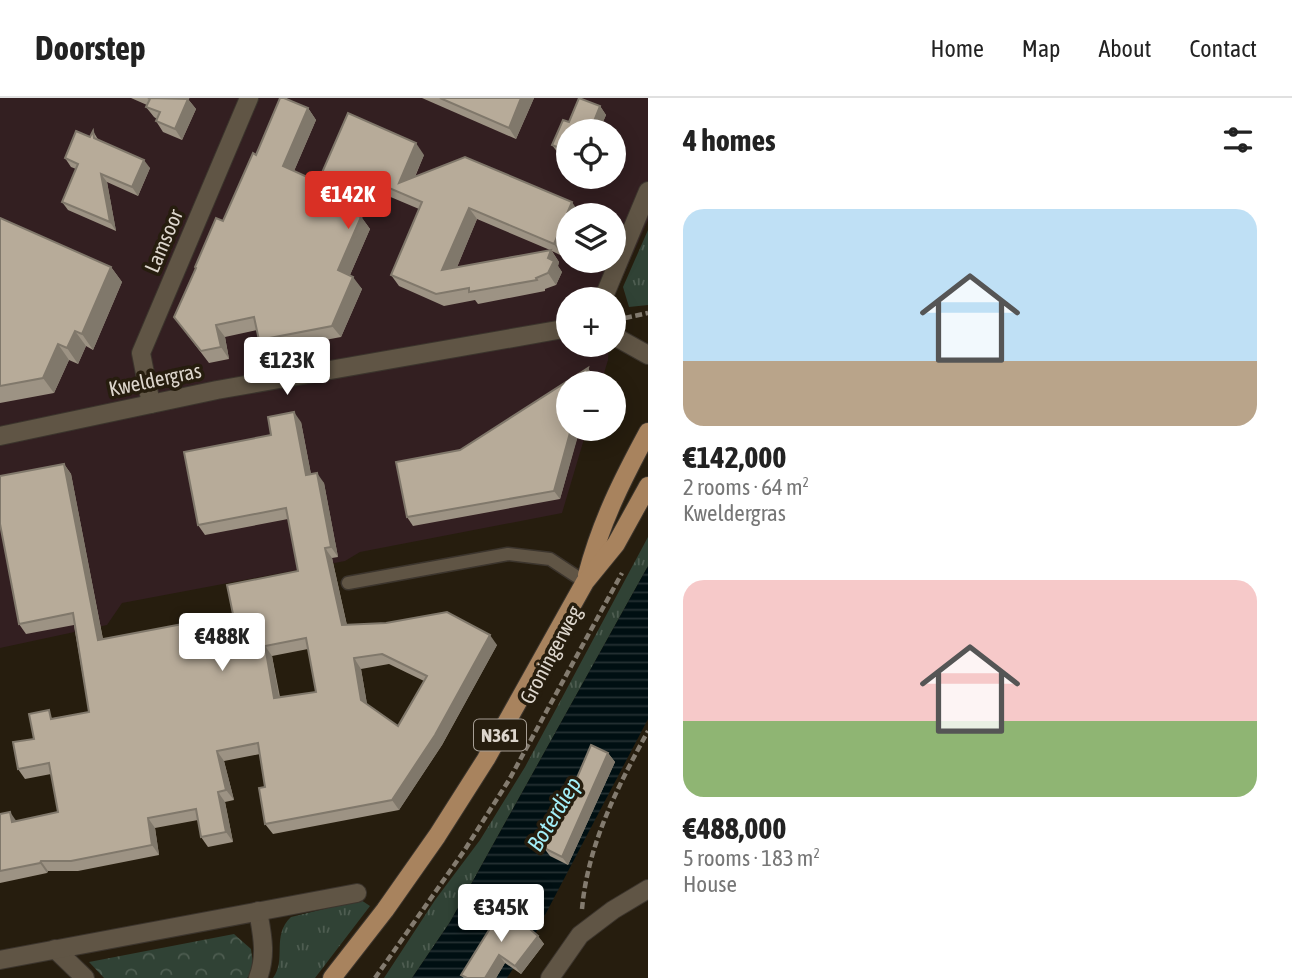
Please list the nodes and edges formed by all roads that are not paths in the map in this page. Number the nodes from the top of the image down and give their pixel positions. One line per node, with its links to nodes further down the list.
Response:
1 (249, 98): 7 (street, Lamsoor)
2 (648, 191): 3 (street)
3 (608, 287)
4 (556, 330): 7 (street, Kweldergras)
5 (626, 343): 6 (street)
6 (648, 355)
7 (151, 404): 9 (street, Kweldergras)
8 (648, 432): 11 (main road, Groningerweg / N361)
9 (0, 436)
10 (648, 486): 11 (main road, Groningerweg / N361)
11 (585, 582): 12 (lane); 20 (main road, Groningerweg / N361)
12 (348, 583)
13 (648, 889): 21 (street)
14 (357, 893): 15 (street)
15 (258, 911): 16 (street); 19 (street)
16 (55, 950): 17 (street); 18 (street)
17 (0, 960)
18 (85, 978)
19 (258, 978)
20 (332, 978)
21 (550, 978)

